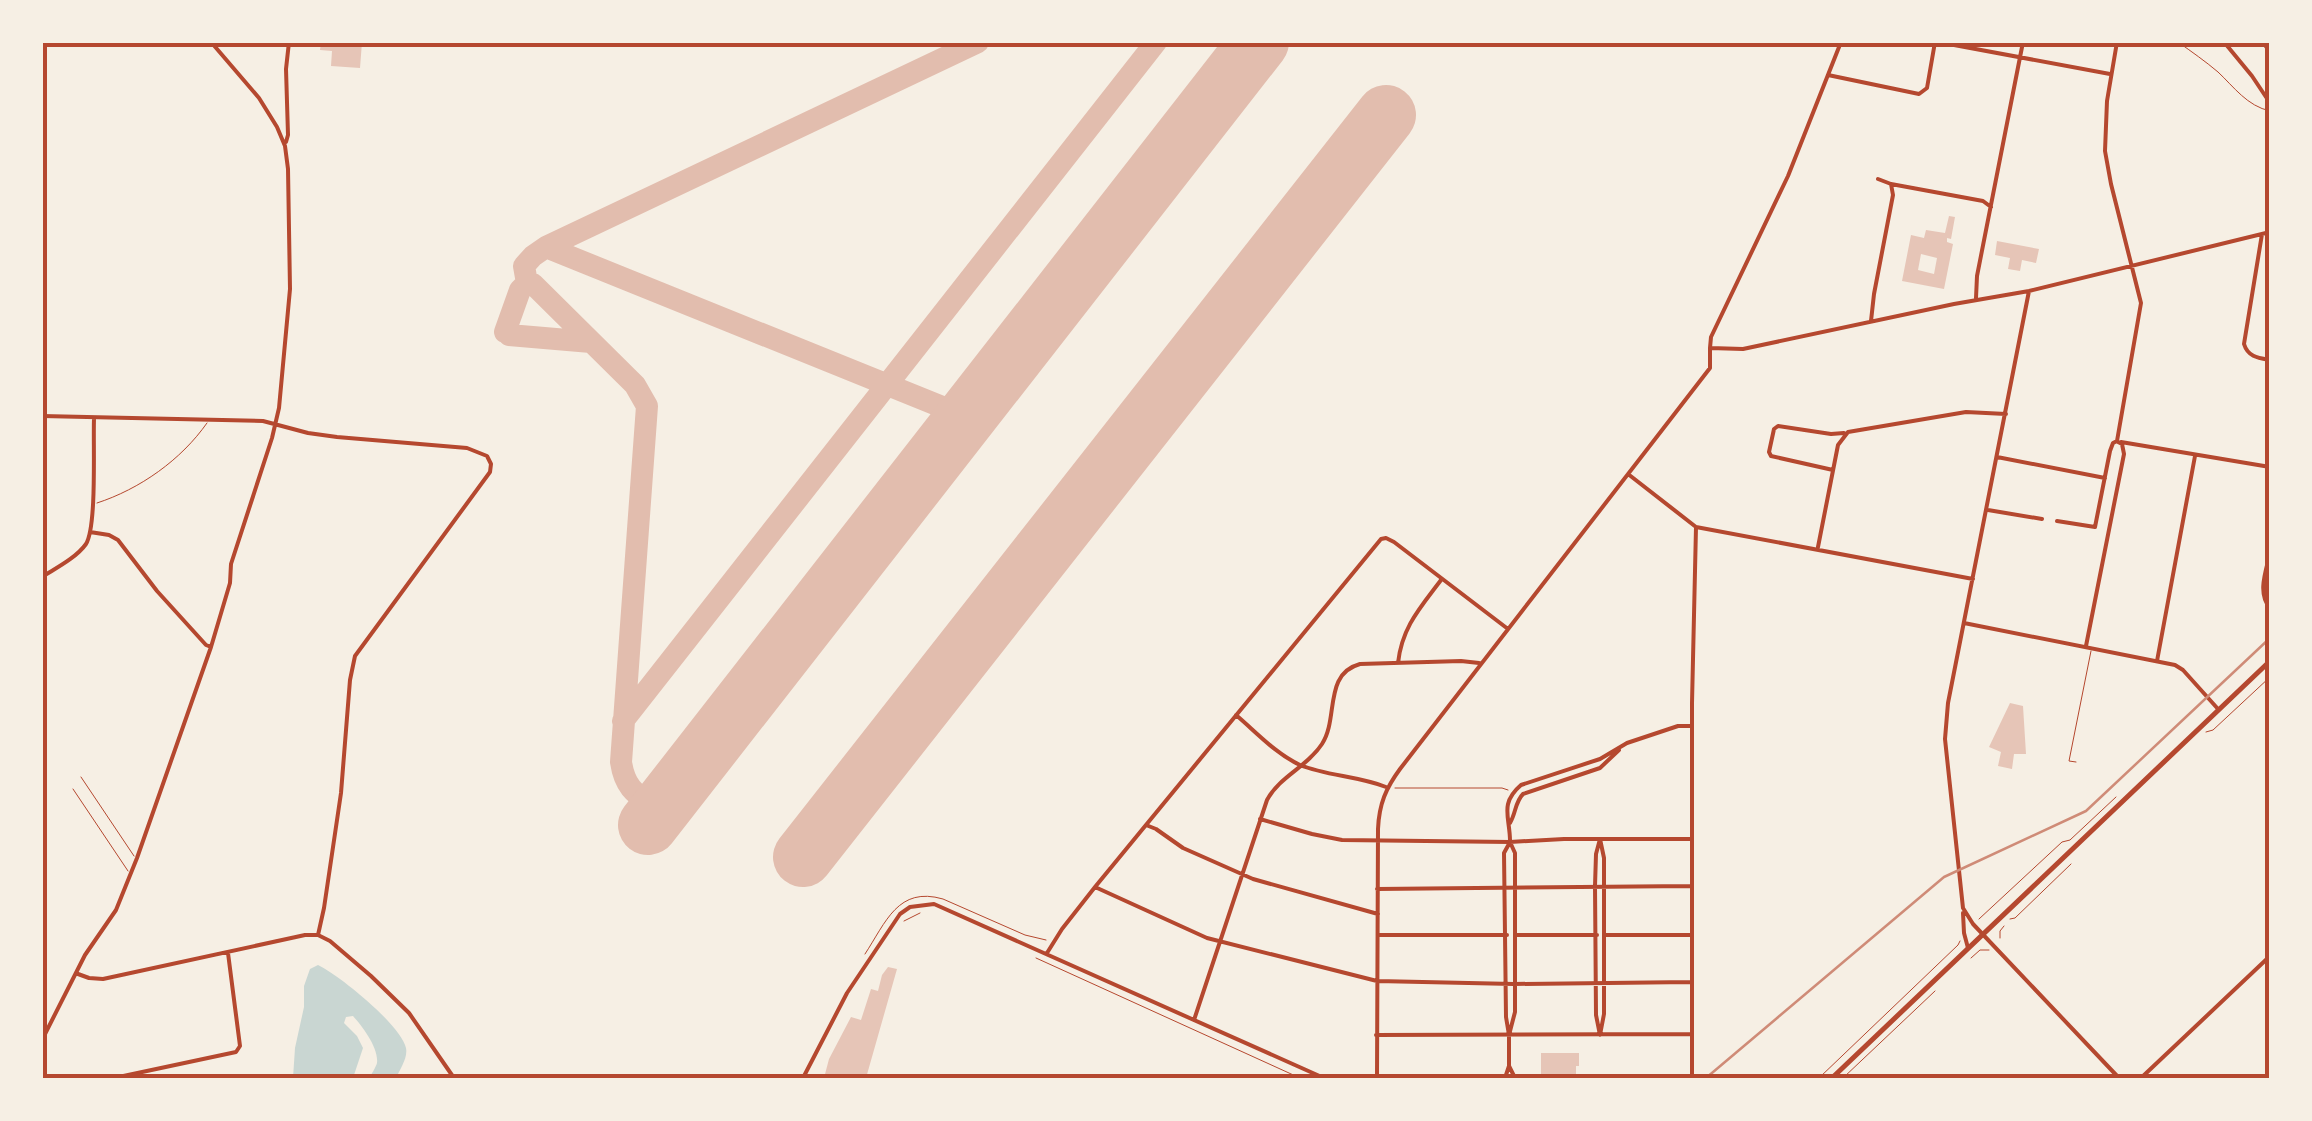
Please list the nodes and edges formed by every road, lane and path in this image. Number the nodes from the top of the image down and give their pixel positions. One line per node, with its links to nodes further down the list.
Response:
1 (211, 42): 16 (street)
2 (289, 42): 16 (street)
3 (1841, 42): 13 (street)
4 (1937, 42): 11 (street); 13 (street)
5 (2023, 42): 11 (street)
6 (2116, 42): 12 (street)
7 (2178, 42): 15 (lane)
8 (2224, 42): 14 (street)
9 (2264, 42): 10 (street)
10 (2270, 52)
11 (2020, 57): 12 (street); 19 (street)
12 (2110, 74): 22 (street)
13 (1828, 75): 26 (street)
14 (2270, 104)
15 (2270, 111)
16 (285, 146): 32 (street)
17 (1878, 179): 18 (street)
18 (1891, 184): 19 (street); 25 (street)
19 (1990, 207): 24 (street)
20 (2270, 232): 21 (street)
21 (2262, 234): 22 (street); 27 (street)
22 (2132, 266): 23 (street); 34 (street)
23 (2030, 291): 24 (street); 28 (street)
24 (1976, 300): 25 (street)
25 (1871, 321): 26 (street)
26 (1710, 348): 39 (street)
27 (2270, 360)
28 (2006, 414): 33 (street); 36 (street)
29 (42, 416): 30 (street)
30 (94, 418): 31 (street); 41 (street)
31 (208, 420): 32 (street); 41 (lane)
32 (276, 423): 57 (street); 97 (street)
33 (1848, 432): 38 (street); 38 (street)
34 (2117, 441): 35 (street); 40 (street); 48 (street)
35 (2195, 456): 37 (street); 59 (street)
36 (1997, 457): 40 (street); 42 (street)
37 (2270, 468)
38 (1833, 470): 49 (street)
39 (1628, 474): 45 (street); 56 (street)
40 (2104, 478): 46 (street)
41 (92, 504): 47 (street)
42 (1987, 510): 43 (street); 53 (street)
43 (2042, 519)
44 (2057, 521): 46 (street)
45 (1696, 526): 49 (street); 66 (street)
46 (2096, 527): 48 (street)
47 (90, 532): 51 (street); 57 (street)
48 (2107, 536): 58 (street)
49 (1818, 548): 53 (street)
50 (2270, 553): 54 (street)
51 (42, 577)
52 (1442, 578): 56 (street); 61 (street); 65 (street)
53 (1973, 579): 55 (street)
54 (2270, 608)
55 (1964, 623): 58 (street); 91 (street)
56 (1508, 630): 62 (street)
57 (211, 647): 81 (street)
58 (2089, 647): 59 (street); 68 (lane)
59 (2156, 661): 64 (street)
60 (2270, 661): 64 (street)
61 (1398, 663): 62 (street); 69 (street)
62 (1482, 664): 71 (street)
63 (2270, 677): 67 (path)
64 (2218, 710): 67 (street)
65 (1236, 714): 69 (street); 76 (street)
66 (1692, 726): 78 (street); 80 (street)
67 (2200, 726): 103 (street)
68 (2076, 762)
69 (1302, 766): 71 (street); 75 (street)
70 (81, 777): 81 (lane)
71 (1387, 788): 74 (path); 79 (street)
72 (2125, 788): 95 (path)
73 (72, 790): 82 (lane)
74 (1510, 791)
75 (1260, 820): 79 (street); 83 (street)
76 (1146, 826): 83 (street); 87 (street)
77 (1600, 839): 78 (street); 80 (street); 84 (street); 85 (street)
78 (1692, 839): 86 (street)
79 (1378, 840): 80 (street); 90 (street)
80 (1510, 842): 88 (street); 89 (street)
81 (137, 858): 82 (street)
82 (131, 873): 117 (street)
83 (1242, 874): 93 (street); 107 (street)
84 (1595, 886): 85 (street); 89 (street); 100 (street)
85 (1604, 886): 86 (street); 101 (street)
86 (1692, 886): 102 (street)
87 (1095, 887): 107 (street); 112 (street)
88 (1506, 887): 89 (street); 90 (street); 98 (street)
89 (1514, 887): 99 (street)
90 (1378, 890): 93 (street)
91 (1963, 908): 95 (street); 109 (street)
92 (925, 912): 94 (path)
93 (1378, 914): 104 (street)
94 (902, 923)
95 (1973, 924): 103 (street)
96 (2004, 926): 106 (path)
97 (318, 935): 110 (street); 132 (street)
98 (1506, 935): 99 (street); 104 (street); 122 (street)
99 (1514, 935): 100 (street); 123 (street)
100 (1596, 935): 101 (street); 119 (street)
101 (1604, 935): 102 (street); 120 (street)
102 (1692, 935): 121 (street)
103 (1982, 935): 109 (street); 142 (street)
104 (1378, 936): 118 (street)
105 (1049, 940): 116 (path)
106 (1999, 940)
107 (1220, 941): 118 (street); 124 (street)
108 (1958, 945): 140 (path)
109 (1968, 949): 141 (street)
110 (228, 950): 117 (street); 131 (street)
111 (1989, 950): 115 (path)
112 (1047, 953): 124 (street); 133 (street)
113 (1031, 954): 134 (path)
114 (2270, 956): 143 (street)
115 (1971, 958)
116 (861, 960)
117 (76, 973): 129 (street)
118 (1378, 981): 122 (street); 126 (street)
119 (1596, 982): 120 (street); 123 (street); 128 (street)
120 (1604, 982): 121 (street); 128 (street)
121 (1691, 982): 125 (street)
122 (1506, 983): 123 (street); 127 (street)
123 (1514, 984): 127 (street)
124 (1194, 1020): 135 (street)
125 (1692, 1034): 128 (street); 139 (street)
126 (1376, 1035): 127 (street); 136 (street)
127 (1509, 1035): 128 (street); 130 (street)
128 (1600, 1035)
129 (42, 1040)
130 (1509, 1066): 137 (street); 138 (street)
131 (114, 1078)
132 (454, 1078)
133 (803, 1078)
134 (1300, 1078)
135 (1324, 1078)
136 (1377, 1078)
137 (1505, 1078)
138 (1514, 1078)
139 (1692, 1078)
140 (1819, 1078)
141 (1832, 1078)
142 (2119, 1078)
143 (2141, 1078)

